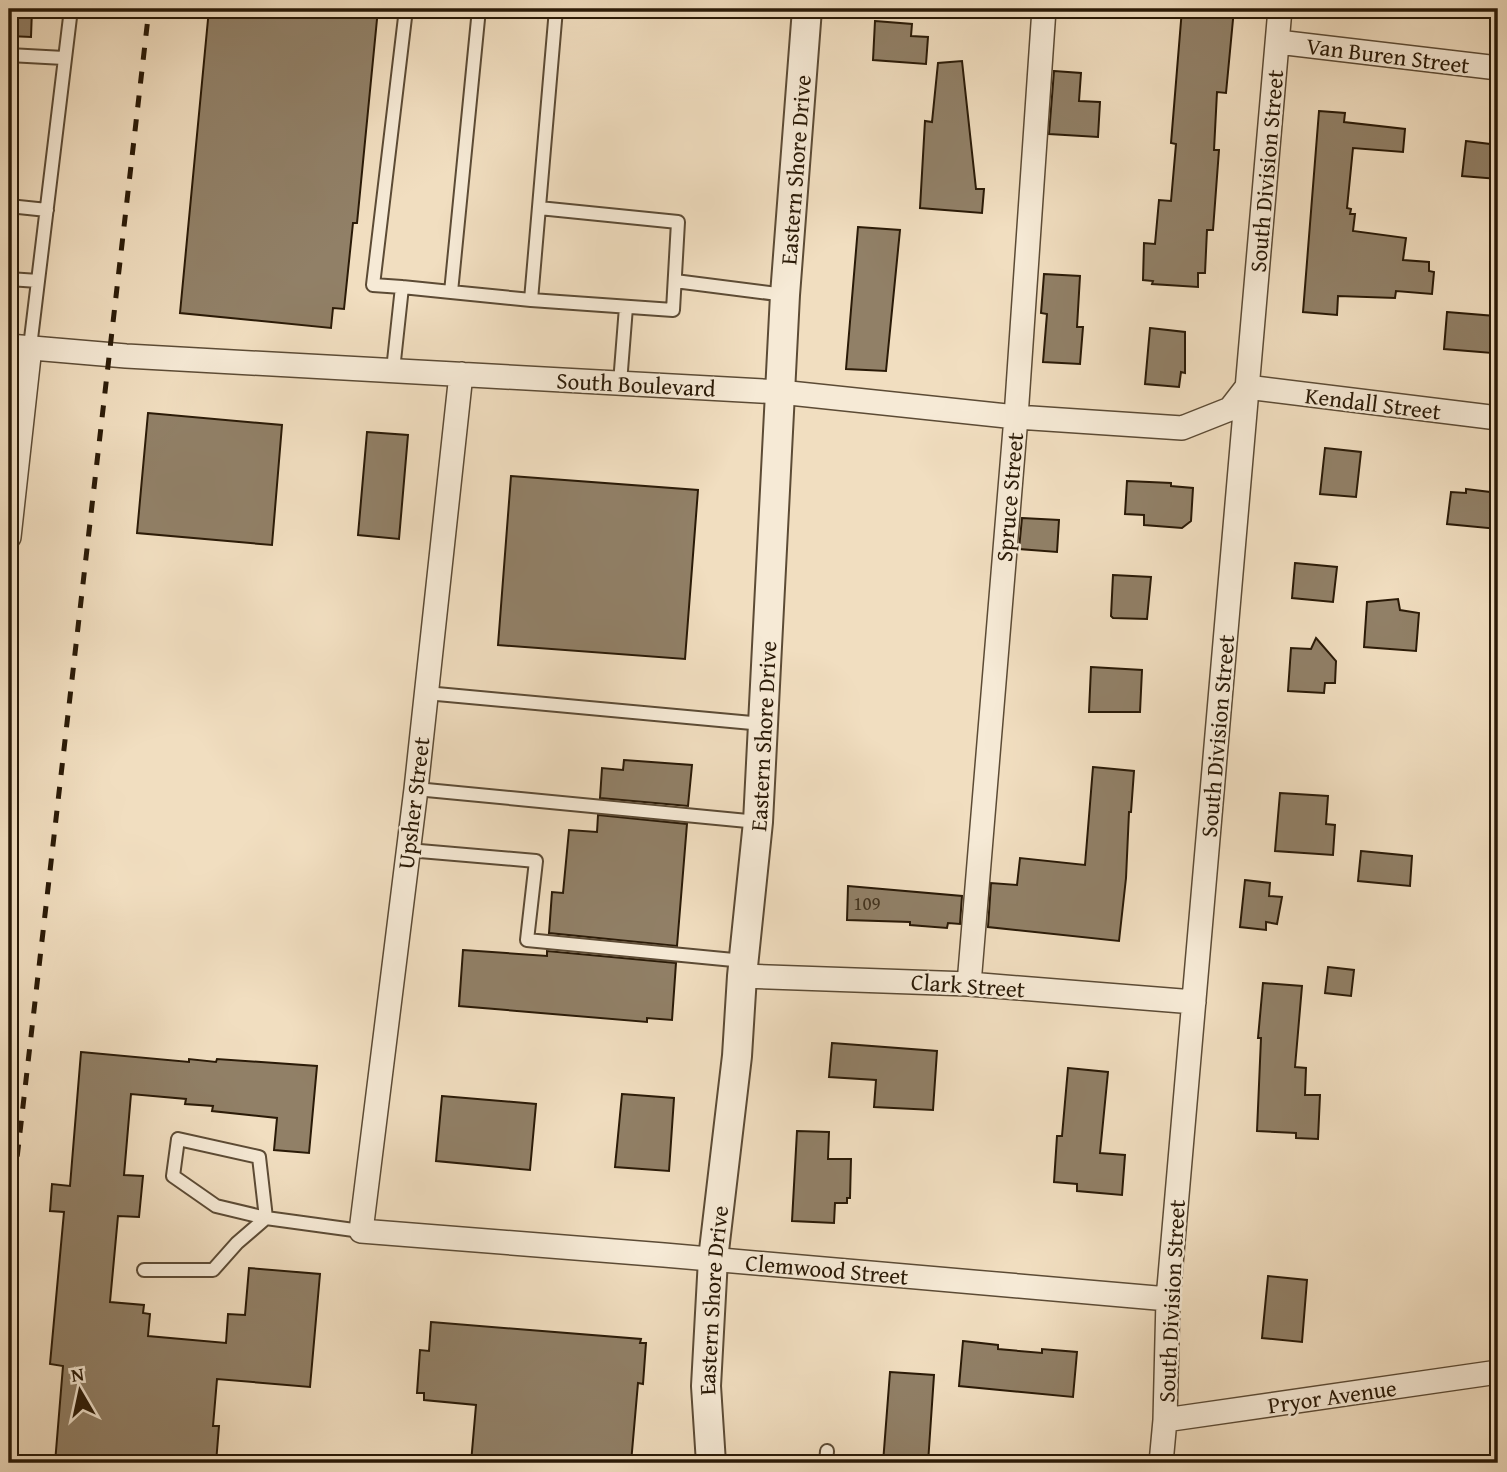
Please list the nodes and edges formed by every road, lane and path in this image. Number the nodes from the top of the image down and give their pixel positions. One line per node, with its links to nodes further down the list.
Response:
1 (71, 9): 10 (lane)
2 (406, 9): 18 (lane)
3 (479, 9): 19 (lane)
4 (556, 9): 13 (lane)
5 (807, 9): 20 (street, Eastern Shore Drive)
6 (1044, 9): 29 (street, Spruce Street)
7 (1280, 9): 8 (street, South Division Street)
8 (1278, 42): 11 (street, Van Buren Street); 27 (street, South Division Street)
9 (9, 55): 10 (lane)
10 (64, 58): 14 (lane)
11 (1498, 68)
12 (9, 206): 14 (lane)
13 (539, 208): 17 (lane); 21 (lane)
14 (47, 210): 16 (lane)
15 (9, 279): 16 (lane)
16 (38, 281): 23 (lane)
17 (675, 281): 20 (lane); 22 (lane)
18 (402, 287): 19 (lane); 24 (lane)
19 (451, 292): 21 (lane)
20 (785, 295): 28 (street, Eastern Shore Drive)
21 (531, 300): 22 (lane)
22 (626, 307): 26 (lane)
23 (19, 346): 24 (street, South Boulevard); 31 (street)
24 (393, 370): 25 (street, South Boulevard)
25 (461, 374): 26 (street, South Boulevard); 32 (street, Upsher Street)
26 (620, 383): 28 (street, South Boulevard)
27 (1247, 387): 29 (street, South Boulevard); 30 (street, Kendall Street); 39 (street, South Division Street)
28 (780, 392): 29 (street, South Boulevard); 33 (street, Eastern Shore Drive)
29 (1016, 417): 38 (street, Spruce Street)
30 (1498, 418)
31 (9, 537)
32 (426, 693): 33 (lane); 34 (street, Upsher Street)
33 (763, 724): 35 (street, Eastern Shore Drive)
34 (416, 789): 35 (lane); 36 (street, Upsher Street)
35 (758, 822): 37 (street, Eastern Shore Drive)
36 (408, 850): 37 (lane); 41 (street, Upsher Street)
37 (743, 968): 38 (street, Clark Street); 42 (street, Eastern Shore Drive)
38 (968, 984): 39 (street, Clark Street)
39 (1194, 1002): 44 (street, South Division Street)
40 (266, 1219): 40 (lane); 41 (lane); 43 (lane)
41 (361, 1231): 42 (street, Clemwood Street)
42 (713, 1259): 44 (street, Clemwood Street); 47 (street, Eastern Shore Drive)
43 (144, 1270)
44 (1168, 1299): 46 (street, South Division Street)
45 (1498, 1372): 46 (street, Pryor Avenue)
46 (1165, 1420): 48 (street, South Division Street)
47 (711, 1463)
48 (1161, 1463)

